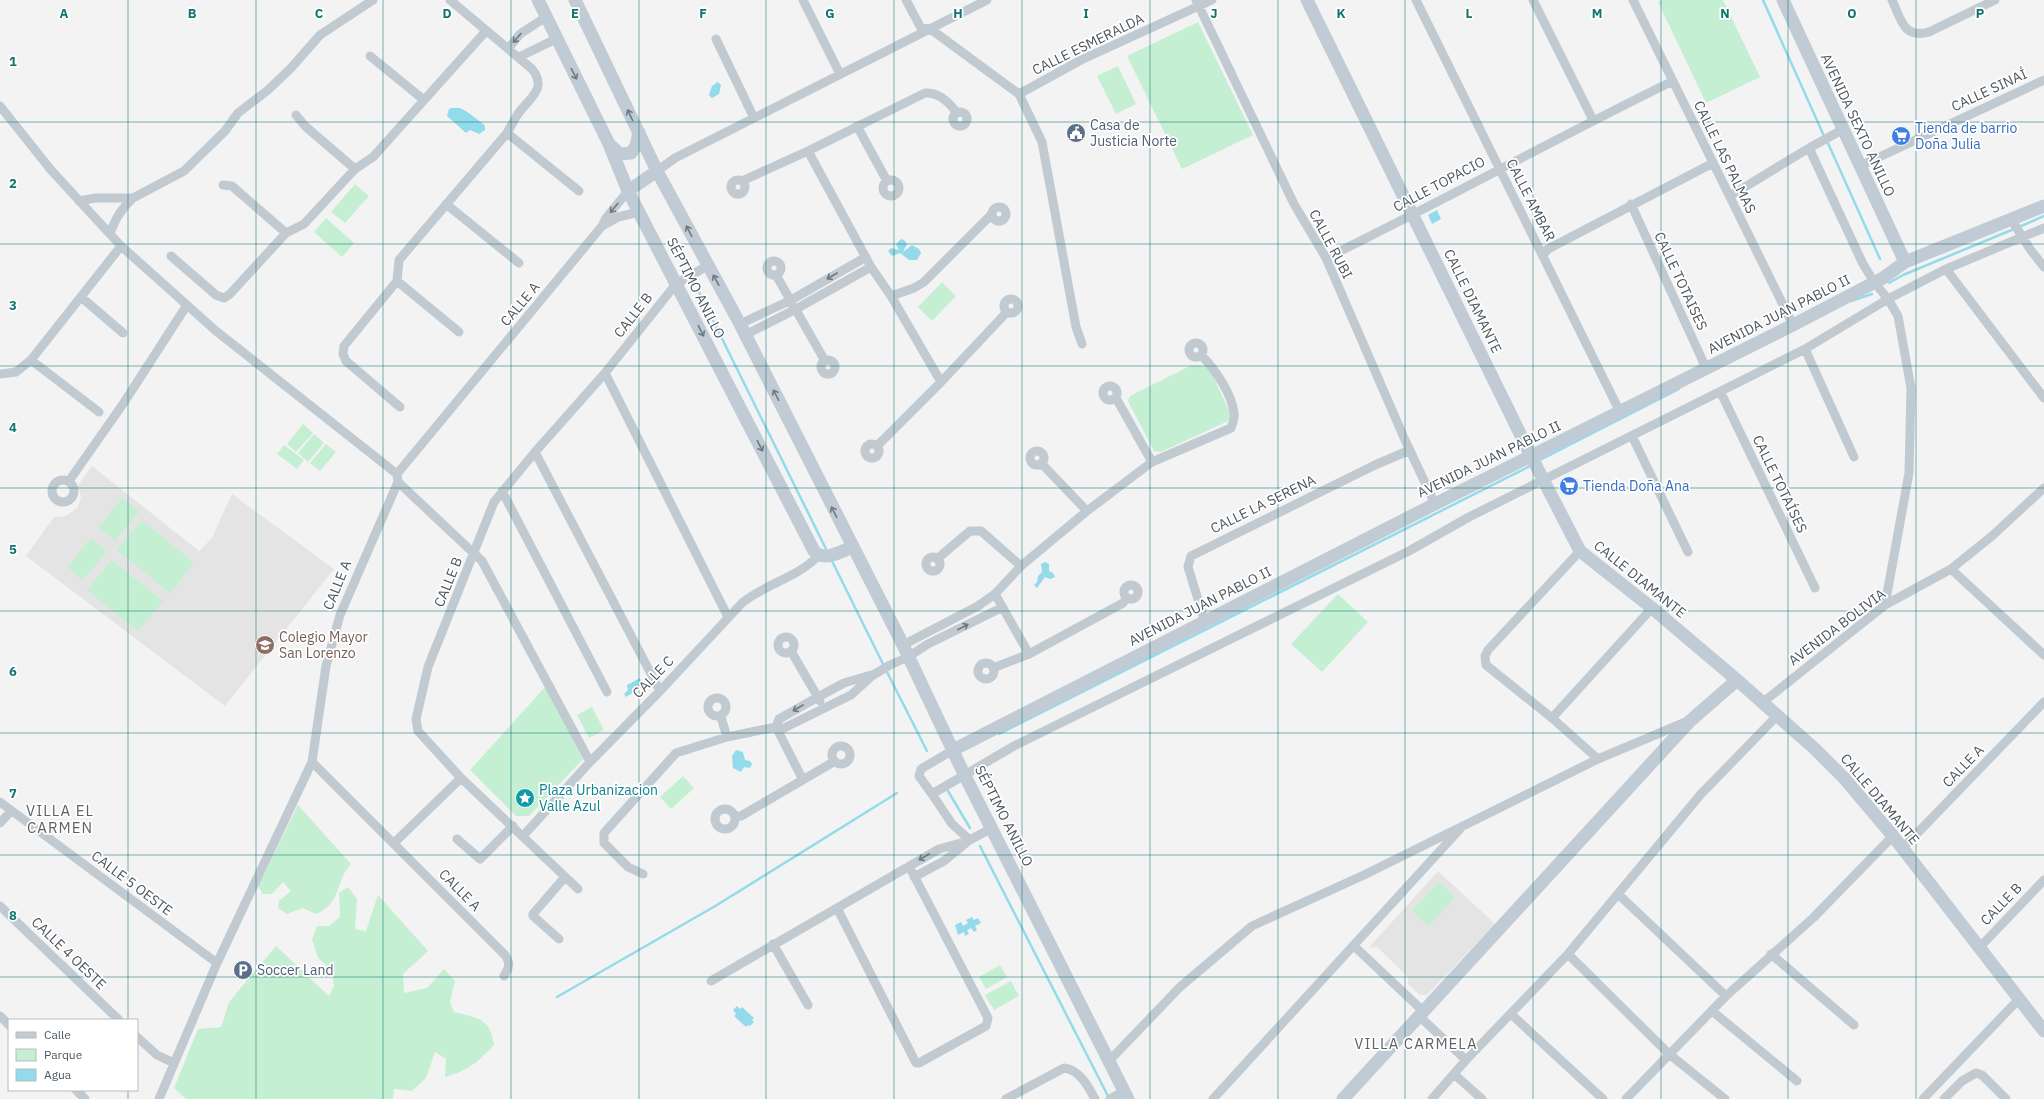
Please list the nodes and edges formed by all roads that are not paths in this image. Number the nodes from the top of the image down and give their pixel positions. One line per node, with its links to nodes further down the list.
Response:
1 (373, 0): 55 (street)
2 (450, 0): 20 (street)
3 (538, 0): 18 (main road, SÉPTIMO ANILLO)
4 (575, 0): 38 (main road, SÉPTIMO ANILLO, one-way to 4)
5 (803, 0): 26 (street)
6 (906, 0): 19 (street)
7 (987, 0): 19 (street)
8 (1212, 0): 17 (street, CALLE ESMERALDA)
9 (1307, 0): 62 (main road, CALLE DIAMANTE)
10 (1416, 0): 46 (street, CALLE AMBAR)
11 (1533, 0): 36 (street)
12 (1634, 0): 28 (street, CALLE LAS PALMAS)
13 (1783, 0): 40 (main road, AVENIDA SEXTO ANILLO)
14 (1892, 0): 16 (street)
15 (1995, 0): 16 (street)
16 (1984, 2)
17 (1197, 3): 29 (street, CALLE ESMERALDA); 73 (street, CALLE RUBI)
18 (546, 17): 22 (main road, SÉPTIMO ANILLO); 23 (street, one-way to 23)
19 (930, 29): 26 (street); 29 (street)
20 (486, 31): 23 (street); 30 (street)
21 (716, 38): 35 (street)
22 (556, 39): 25 (street); 41 (main road, SÉPTIMO ANILLO, one-way to 41)
23 (508, 49): 25 (street)
24 (370, 56): 30 (street)
25 (519, 57): 39 (street)
26 (840, 74): 35 (street)
27 (2044, 80): 45 (street, CALLE SINAÍ)
28 (1672, 81): 36 (street, CALLE TOPACIO); 44 (street, CALLE LAS PALMAS)
29 (1019, 94): 95 (street)
30 (424, 100): 47 (street)
31 (0, 106): 34 (street)
32 (956, 113): 37 (street)
33 (296, 115): 47 (street)
34 (3, 118): 56 (street)
35 (754, 118): 48 (street)
36 (1593, 120): 46 (street, CALLE TOPACIO)
37 (857, 126): 43 (street); 50 (street)
38 (639, 132): 41 (main road); 48 (main road, SÉPTIMO ANILLO)
39 (507, 133): 52 (street); 57 (street)
40 (1837, 133): 42 (street); 45 (main road, AVENIDA SEXTO ANILLO)
41 (609, 144): 53 (main road, SÉPTIMO ANILLO)
42 (1809, 148): 54 (street); 82 (street)
43 (808, 151): 49 (street); 72 (street)
44 (1713, 163): 54 (street, CALLE LAS PALMAS); 58 (street)
45 (1860, 166): 74 (main road, AVENIDA SEXTO ANILLO)
46 (1499, 168): 62 (street, CALLE TOPACIO); 70 (street, CALLE AMBAR)
47 (355, 169): 66 (street)
48 (657, 171): 53 (main road); 76 (main road, SÉPTIMO ANILLO, one-way to 48)
49 (742, 180)
50 (887, 181)
51 (223, 185): 66 (street)
52 (579, 191)
53 (628, 192): 60 (main road, SÉPTIMO ANILLO); 64 (street, CALLE A, one-way to 64)
54 (1730, 196): 91 (street, CALLE LAS PALMAS)
55 (133, 198): 56 (street); 67 (street)
56 (79, 201): 67 (street)
57 (446, 204): 75 (street); 81 (street)
58 (1631, 204): 70 (street); 100 (street, CALLE TOTAISES)
59 (2044, 206): 63 (main road, AVENIDA JUAN PABLO II)
60 (639, 212): 64 (street); 83 (main road, SÉPTIMO ANILLO)
61 (992, 214): 85 (street)
62 (1413, 215): 73 (street, CALLE TOPACIO); 116 (main road, CALLE DIAMANTE)
63 (2011, 219): 68 (street); 74 (main road, AVENIDA JUAN PABLO II)
64 (602, 226): 118 (street, CALLE A)
65 (2044, 228): 68 (street)
66 (286, 233): 71 (street)
67 (110, 234): 69 (street)
68 (2022, 237): 78 (street); 79 (street)
69 (121, 246): 84 (street); 88 (street)
70 (1543, 255): 109 (street, CALLE AMBAR)
71 (171, 256)
72 (866, 257): 77 (street); 87 (street, one-way to 87)
73 (1326, 258): 112 (street, CALLE RUBI)
74 (1905, 262): 82 (main road, AVENIDA JUAN PABLO II)
75 (519, 263)
76 (707, 266): 83 (street); 92 (main road, SÉPTIMO ANILLO, one-way to 76)
77 (871, 267): 85 (street); 89 (street)
78 (2044, 267)
79 (1946, 269): 86 (street); 106 (street)
80 (776, 275): 87 (street)
81 (396, 281): 94 (street); 107 (street)
82 (1874, 282): 86 (street); 91 (main road, AVENIDA JUAN PABLO II)
83 (676, 284): 101 (street, CALLE B); 129 (main road, SÉPTIMO ANILLO, one-way to 129)
84 (81, 296): 93 (street); 98 (street)
85 (891, 296): 103 (street)
86 (1888, 299): 96 (street); 136 (street)
87 (791, 300): 89 (street); 92 (street)
88 (187, 305): 118 (street); 120 (street)
89 (796, 309): 92 (street); 99 (street)
90 (1007, 312): 103 (street)
91 (1793, 325): 100 (main road, AVENIDA JUAN PABLO II)
92 (743, 329): 125 (main road, SÉPTIMO ANILLO, one-way to 92)
93 (123, 332)
94 (459, 332)
95 (1082, 344)
96 (1805, 349): 104 (street); 114 (street)
97 (1202, 356): 115 (street)
98 (30, 360): 102 (street); 108 (street)
99 (825, 361)
100 (1706, 368): 109 (main road, AVENIDA JUAN PABLO II)
101 (605, 373): 113 (street, CALLE B); 139 (street)
102 (0, 374)
103 (941, 382): 111 (street)
104 (1721, 393): 110 (street); 133 (street, CALLE TOTAÍSES)
105 (1116, 398): 115 (street)
106 (2044, 398)
107 (400, 407)
108 (99, 412)
109 (1620, 412): 116 (main road, AVENIDA JUAN PABLO II)
110 (1632, 436): 119 (street); 127 (street)
111 (877, 446)
112 (1410, 450): 123 (street, CALLE RUBI); 140 (street, CALLE LA SERENA)
113 (535, 452): 122 (street, CALLE B); 149 (street)
114 (1854, 457)
115 (1152, 462): 124 (street)
116 (1534, 462): 119 (main road, CALLE DIAMANTE); 123 (main road, AVENIDA JUAN PABLO II)
117 (1041, 463): 124 (street)
118 (397, 478): 128 (street); 164 (street, CALLE A)
119 (1544, 480): 126 (main road, CALLE DIAMANTE); 166 (street)
120 (69, 481)
121 (2044, 488): 132 (street, AVENIDA BOLIVIA)
122 (502, 492): 128 (street, CALLE B); 150 (street)
123 (1435, 504): 140 (main road, AVENIDA JUAN PABLO II)
124 (1087, 511): 131 (street)
125 (852, 546): 129 (main road); 141 (main road, SÉPTIMO ANILLO)
126 (1580, 551): 138 (main road, CALLE DIAMANTE); 157 (street)
127 (1688, 552)
128 (475, 554): 165 (street); 167 (street, CALLE B)
129 (825, 556): 139 (street, CALLE C)
130 (938, 559): 131 (street)
131 (1021, 566): 134 (street)
132 (1951, 569): 136 (street, AVENIDA BOLIVIA); 144 (street)
133 (1815, 588)
134 (995, 594): 137 (street); 141 (street)
135 (1127, 598): 143 (street)
136 (1885, 605): 152 (street, AVENIDA BOLIVIA)
137 (1002, 608): 143 (street); 145 (street, one-way to 137)
138 (1652, 608): 148 (main road, CALLE DIAMANTE); 157 (street)
139 (728, 617): 149 (street, CALLE C)
140 (1205, 622): 161 (main road, AVENIDA JUAN PABLO II)
141 (903, 645): 145 (main road, SÉPTIMO ANILLO)
142 (792, 651): 151 (street)
143 (1029, 654): 146 (street)
144 (2044, 655)
145 (908, 657): 147 (street); 161 (main road, SÉPTIMO ANILLO)
146 (993, 668)
147 (875, 674): 151 (street); 154 (street)
148 (1737, 680): 152 (main road, CALLE DIAMANTE); 158 (main road)
149 (660, 691): 165 (street, CALLE C)
150 (607, 692)
151 (818, 697): 154 (street); 159 (street, one-way to 159)
152 (1762, 702): 155 (main road, CALLE DIAMANTE)
153 (2044, 702): 182 (street, CALLE A)
154 (824, 709): 159 (street)
155 (1777, 716): 178 (main road, CALLE DIAMANTE); 189 (street)
156 (721, 717): 160 (street)
157 (1552, 718): 162 (street)
158 (1690, 721): 162 (street); 205 (main road)
159 (776, 727): 160 (street); 168 (street)
160 (727, 737): 184 (street)
161 (953, 750): 166 (main road, SÉPTIMO ANILLO); 169 (street)
162 (1598, 759): 174 (street)
163 (835, 761): 168 (street)
164 (312, 762): 181 (street, CALLE A); 198 (street)
165 (590, 762): 177 (street, CALLE C)
166 (964, 774): 169 (street); 176 (main road, SÉPTIMO ANILLO)
167 (462, 778): 175 (street, CALLE B); 181 (street)
168 (803, 780): 172 (street)
169 (932, 794): 180 (street)
170 (0, 802): 171 (street, CALLE 5 OESTE)
171 (11, 811): 173 (street); 198 (street, CALLE 5 OESTE)
172 (735, 817)
173 (0, 824)
174 (1464, 825): 194 (street); 215 (street)
175 (513, 826): 177 (street, CALLE B); 179 (street)
176 (992, 828): 180 (street); 215 (main road, SÉPTIMO ANILLO)
177 (523, 836): 185 (street, CALLE B)
178 (1893, 836): 182 (main road, CALLE DIAMANTE); 197 (street)
179 (457, 838)
180 (969, 840): 183 (street, one-way to 183); 186 (street)
181 (394, 843): 199 (street, CALLE A)
182 (1902, 849): 195 (main road, CALLE DIAMANTE)
183 (908, 866): 186 (street); 191 (street)
184 (643, 874)
185 (565, 877): 188 (street, CALLE B); 192 (street)
186 (914, 877): 191 (street)
187 (2044, 880): 195 (street, CALLE B)
188 (578, 889)
189 (1618, 894): 196 (street); 201 (street)
190 (0, 906): 208 (street, CALLE 4 OESTE)
191 (837, 908): 193 (street)
192 (559, 939)
193 (773, 944): 200 (street); 203 (street)
194 (1354, 946): 205 (street); 226 (street)
195 (1979, 948): 202 (main road, CALLE DIAMANTE)
196 (1568, 954): 206 (street); 213 (street)
197 (1771, 954): 201 (street); 210 (street)
198 (216, 963): 216 (street)
199 (504, 976)
200 (711, 980)
201 (1726, 996): 204 (street)
202 (2019, 999): 211 (main road, CALLE DIAMANTE); 233 (street)
203 (808, 1005)
204 (1712, 1011): 213 (street); 218 (street)
205 (1421, 1014): 214 (street); 227 (main road)
206 (1511, 1014): 214 (street); 230 (street)
207 (0, 1016): 209 (street)
208 (118, 1019)
209 (8, 1024)
210 (1854, 1025)
211 (2044, 1031)
212 (138, 1038): 216 (street)
213 (1669, 1054): 231 (street); 232 (street)
214 (1466, 1060): 217 (street)
215 (1109, 1061): 221 (main road, SÉPTIMO ANILLO)
216 (174, 1062): 222 (street)
217 (1454, 1074): 228 (street); 229 (street)
218 (1797, 1081)
219 (77, 1091): 223 (street)
220 (1093, 1095): 224 (street); 225 (street)
221 (1120, 1096)
222 (163, 1097)
223 (85, 1099)
224 (1006, 1099)
225 (1084, 1099)
226 (1213, 1099)
227 (1343, 1099)
228 (1432, 1099)
229 (1482, 1099)
230 (1603, 1099)
231 (1626, 1099)
232 (1725, 1099)
233 (1922, 1099)
234 (1944, 1099): 235 (street)
235 (2006, 1099)

